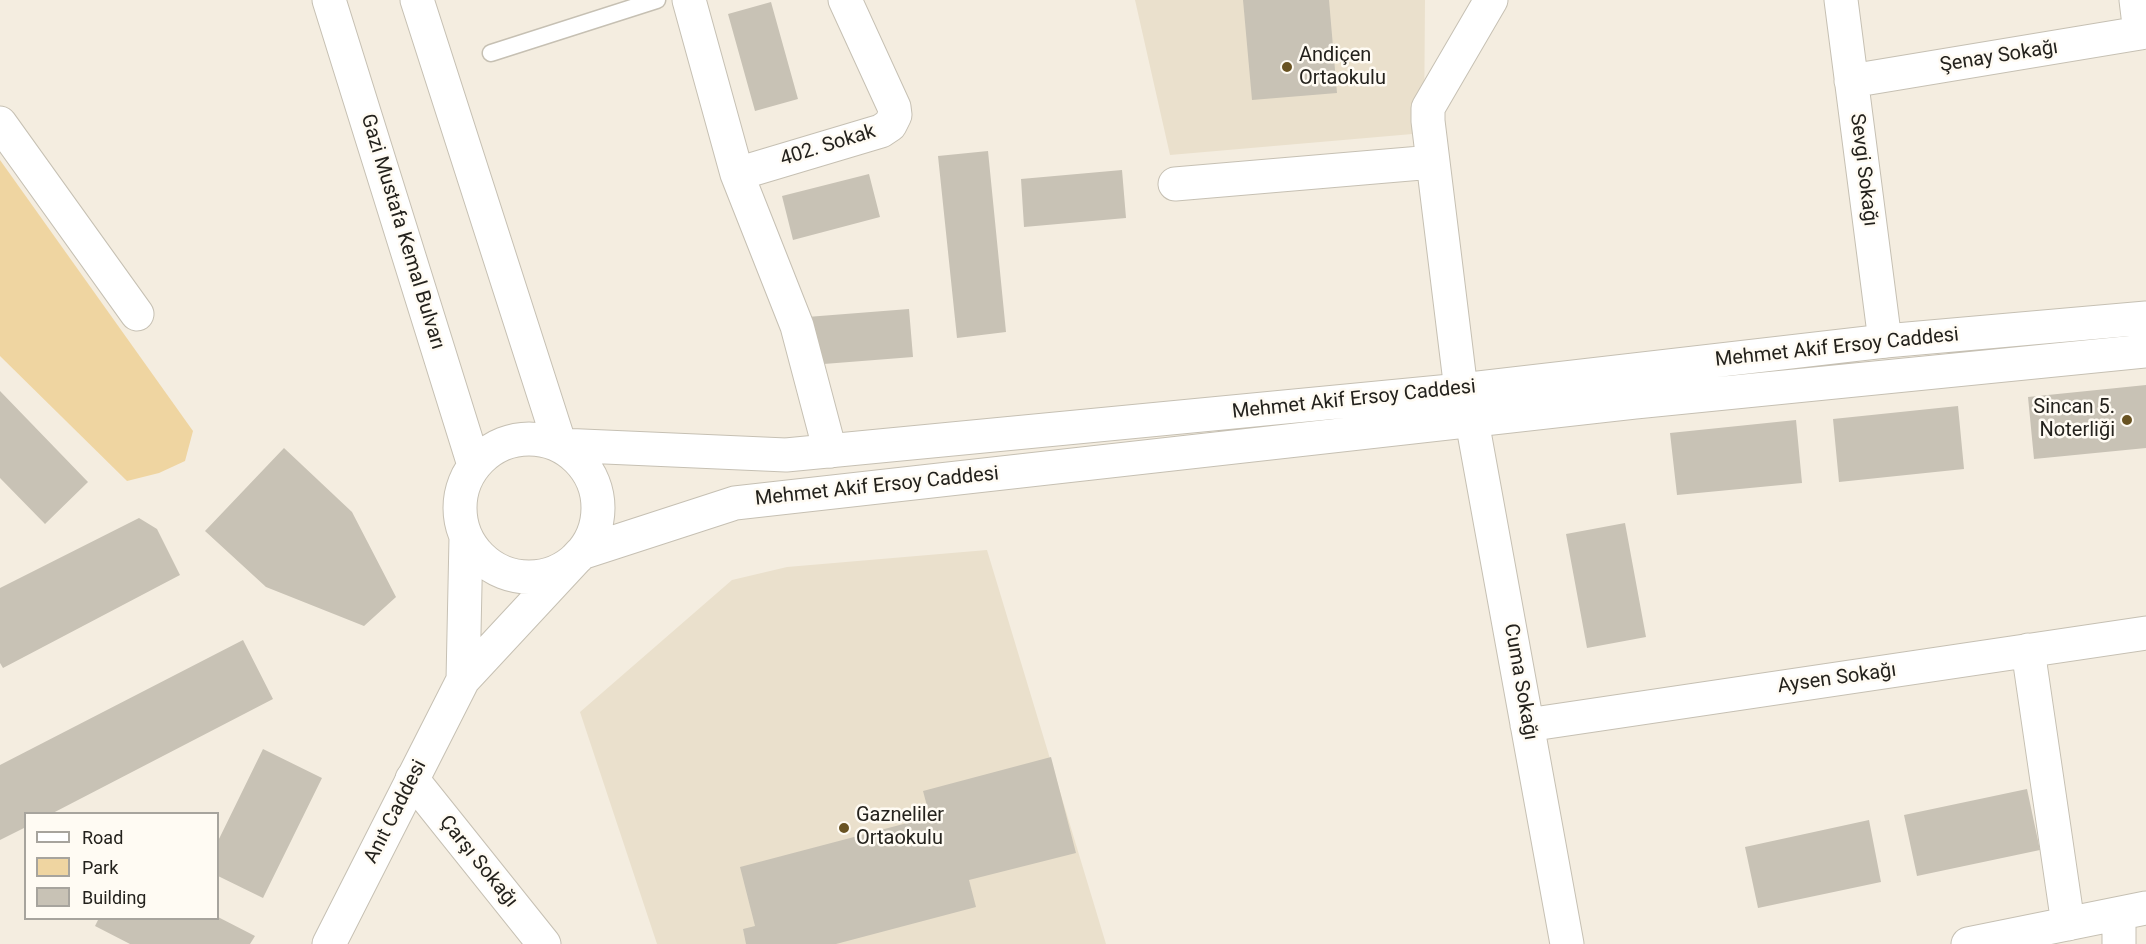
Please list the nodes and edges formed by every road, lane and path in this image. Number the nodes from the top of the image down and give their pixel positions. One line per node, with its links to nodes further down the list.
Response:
1 (328, 0): 24 (main road, Gazi Mustafa Kemal Bulvarı)
2 (417, 0): 22 (main road)
3 (657, 0): 10 (lane)
4 (689, 0): 14 (main road)
5 (844, 0): 14 (main road, 402. Sokak)
6 (1491, 0): 13 (main road)
7 (1841, 0): 11 (main road, Sevgi Sokağı)
8 (2136, 0): 9 (main road)
9 (2143, 33): 11 (main road, Şenay Sokağı)
10 (491, 53)
11 (1851, 81): 18 (main road, Sevgi Sokağı)
12 (0, 123): 16 (main road)
13 (1433, 162): 15 (main road); 20 (main road)
14 (738, 174): 23 (main road)
15 (1175, 184)
16 (137, 314)
17 (2146, 318): 18 (main road, Mehmet Akif Ersoy Caddesi)
18 (1885, 341): 20 (main road, Mehmet Akif Ersoy Caddesi)
19 (2146, 351): 21 (main road, Mehmet Akif Ersoy Caddesi)
20 (1461, 390): 23 (main road, Mehmet Akif Ersoy Caddesi)
21 (1472, 421): 26 (main road, Mehmet Akif Ersoy Caddesi); 30 (main road, Cuma Sokağı)
22 (560, 446): 23 (main road, Mehmet Akif Ersoy Caddesi); 24 (main road); 26 (main road)
23 (830, 451)
24 (474, 465): 25 (main road)
25 (466, 538): 26 (main road); 29 (main road)
26 (581, 553): 29 (main road)
27 (2146, 633): 28 (main road, Aysen Sokağı)
28 (2028, 650): 30 (main road, Aysen Sokağı); 33 (main road)
29 (463, 680): 31 (main road, Anıt Caddesi)
30 (1527, 725): 36 (main road, Cuma Sokağı)
31 (412, 779): 34 (main road, Anıt Caddesi); 35 (main road, Çarşı Sokağı)
32 (2128, 922): 33 (main road)
33 (2068, 924): 37 (main road)
34 (329, 944)
35 (544, 944)
36 (1568, 944)
37 (1968, 944)

